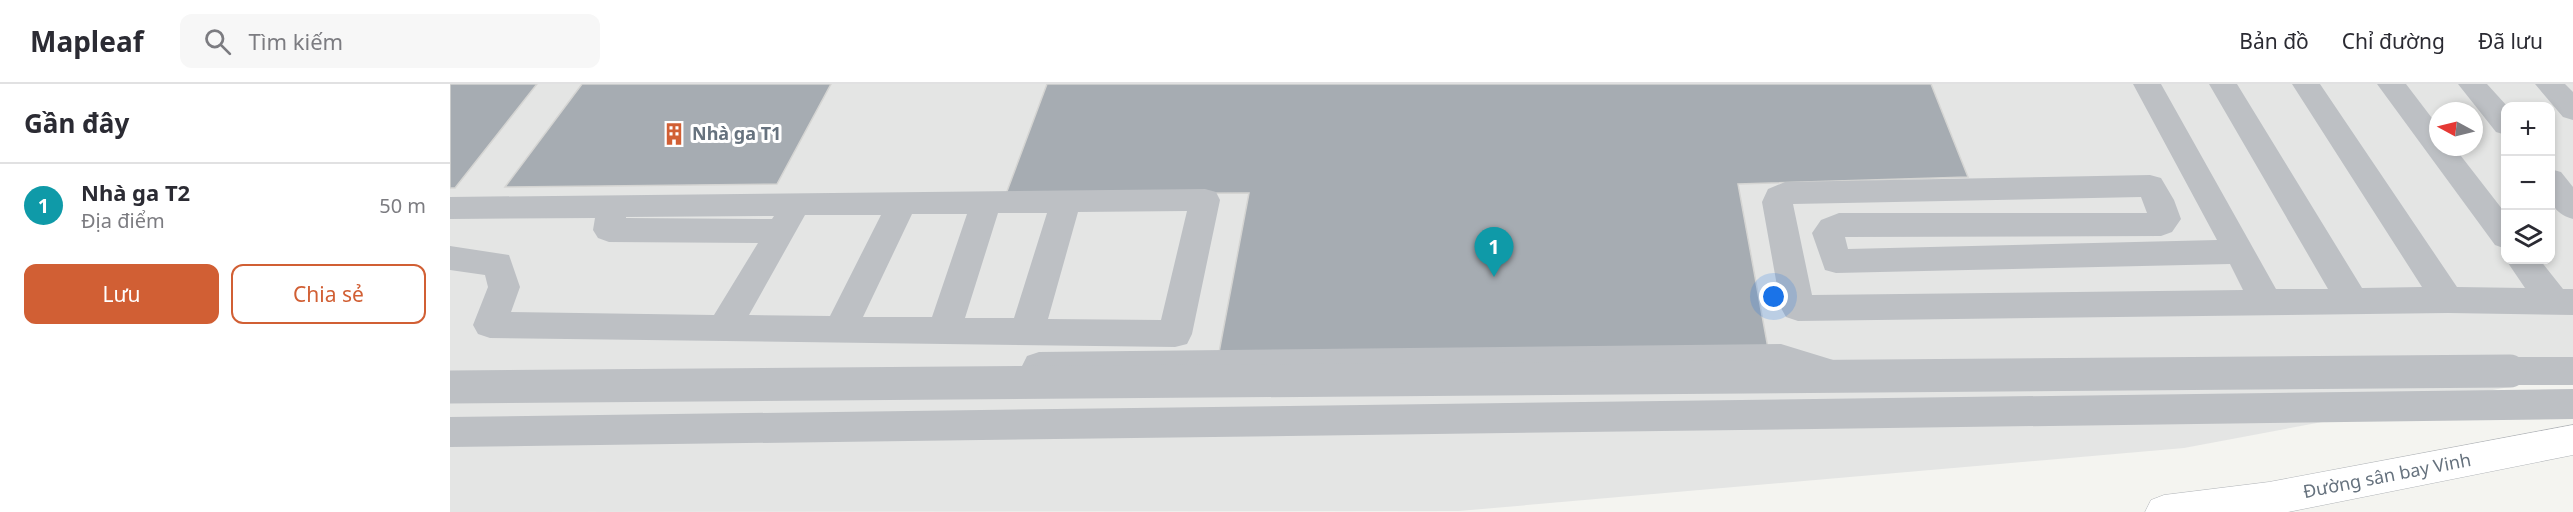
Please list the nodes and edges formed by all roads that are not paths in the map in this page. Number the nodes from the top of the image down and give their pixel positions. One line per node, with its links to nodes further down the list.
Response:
1 (2147, 84): 19 (street)
2 (2223, 84): 23 (street)
3 (2306, 84): 22 (street)
4 (2391, 84): 9 (street)
5 (2472, 84): 8 (street)
6 (2549, 84): 7 (street)
7 (2573, 111)
8 (2501, 120)
9 (2429, 135)
10 (2445, 156): 18 (street)
11 (2555, 186): 16 (street)
12 (986, 202): 13 (street); 14 (street); 28 (street)
13 (1066, 202): 29 (street); 29 (street)
14 (902, 203): 17 (street); 27 (street)
15 (450, 208): 17 (street)
16 (2573, 208)
17 (789, 218): 26 (street)
18 (2501, 232)
19 (2239, 252): 25 (street); 25 (street)
20 (450, 258): 26 (street)
21 (2526, 264): 24 (street)
22 (2448, 300): 23 (street); 24 (street)
23 (2353, 302): 25 (street)
24 (2564, 302)
25 (2267, 303)
26 (724, 328): 27 (street)
27 (840, 330): 28 (street)
28 (944, 331): 29 (street)
29 (1027, 332)
30 (2573, 371): 32 (street, bridge)
31 (450, 372): 34 (street)
32 (450, 387)
33 (2573, 404): 34 (street)
34 (1956, 412): 35 (street)
35 (450, 432)
36 (2573, 440): 37 (main road, Đường sân bay Vinh)
37 (2164, 512)

